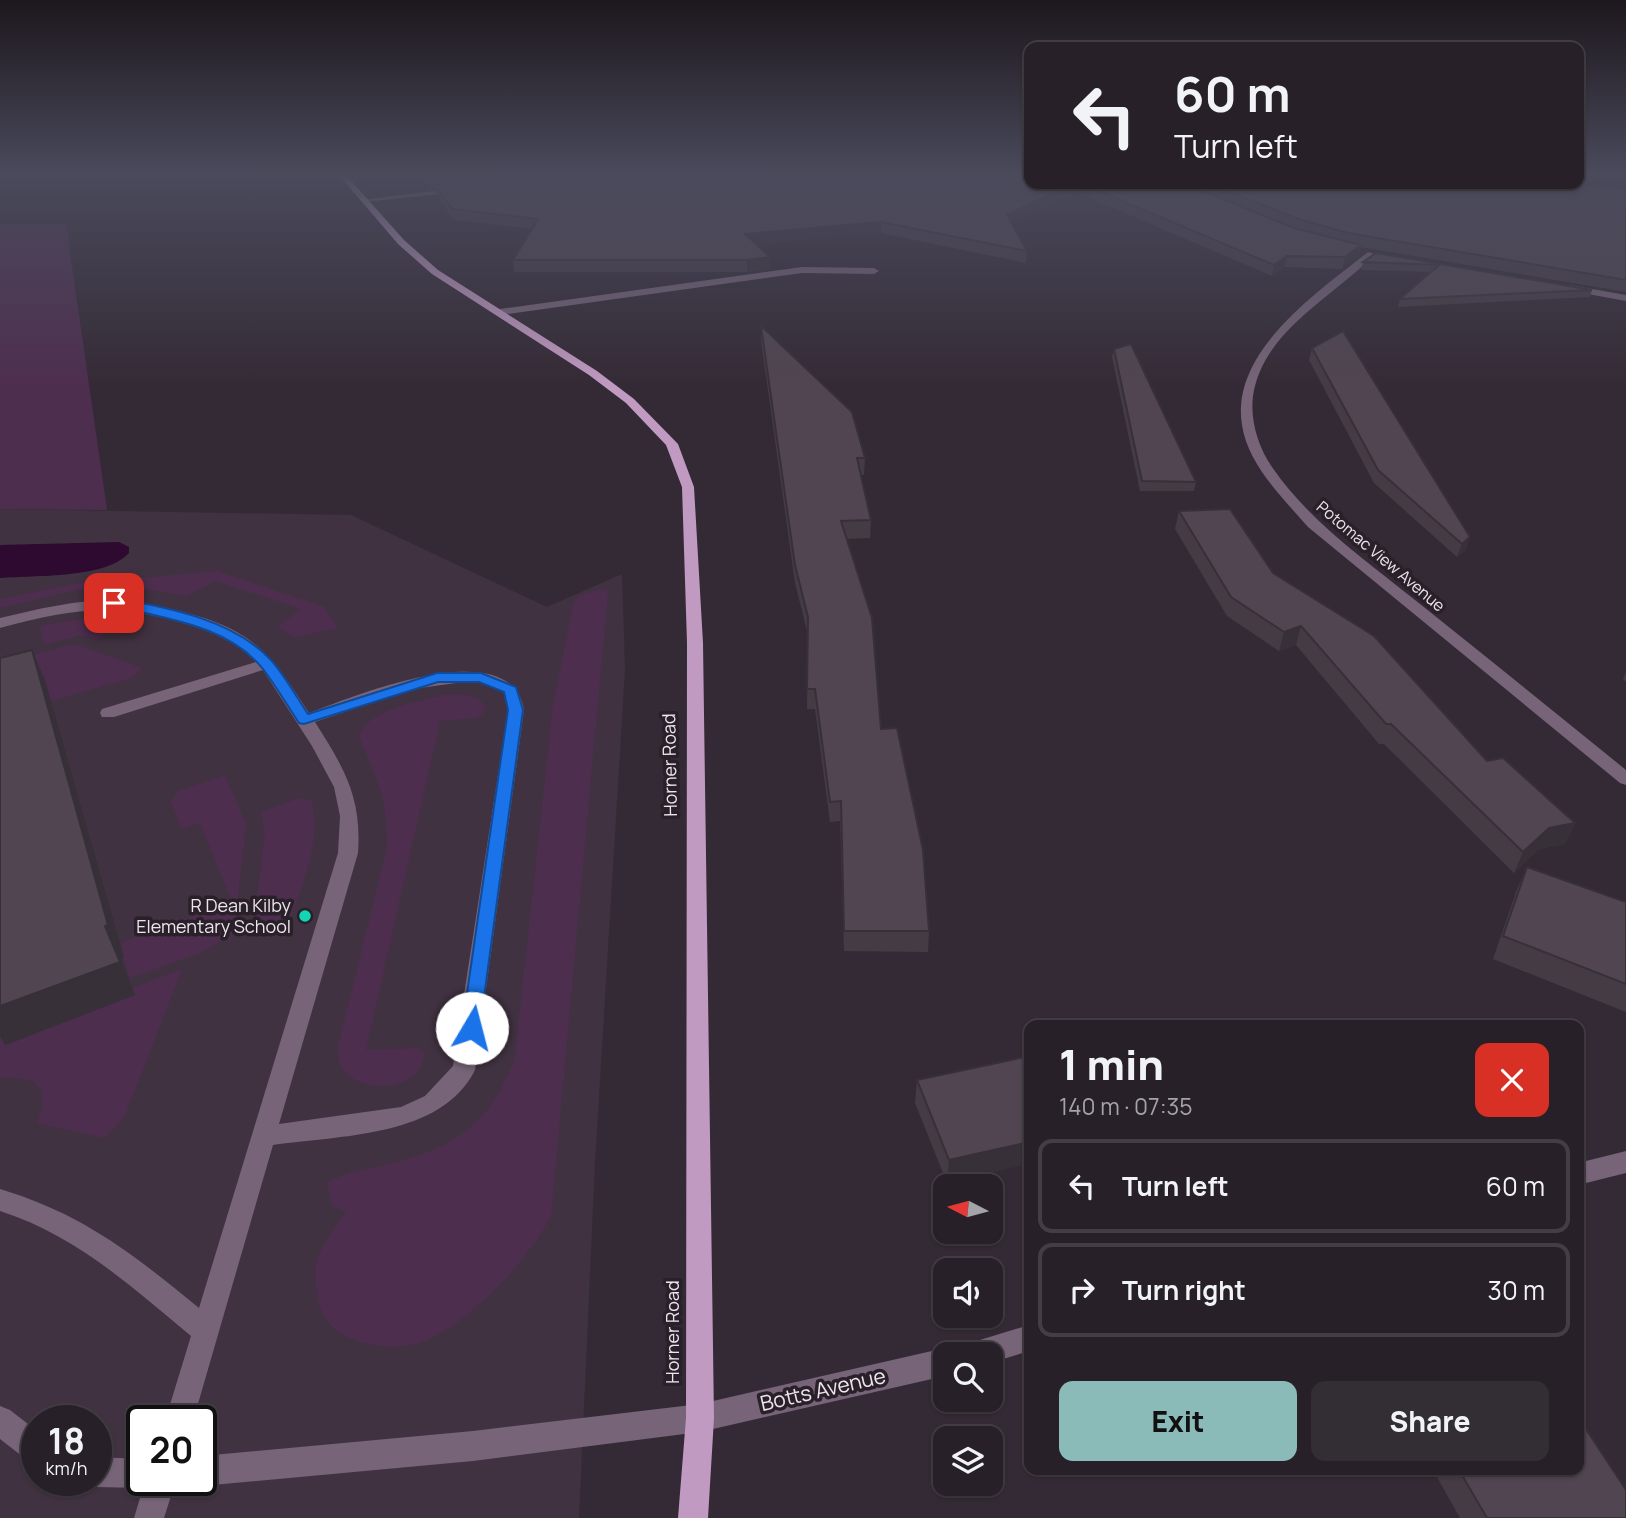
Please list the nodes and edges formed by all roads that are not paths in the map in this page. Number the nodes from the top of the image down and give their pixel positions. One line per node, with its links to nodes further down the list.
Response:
1 (405, 246): 6 (main road, Horner Road)
2 (1369, 254): 11 (street, Potomac View Avenue)
3 (874, 271): 6 (street)
4 (1558, 286): 5 (street)
5 (1626, 298)
6 (500, 312): 21 (main road, Horner Road)
7 (0, 623): 8 (street)
8 (267, 664): 9 (street); 10 (street)
9 (108, 713)
10 (304, 720): 12 (street); 12 (street)
11 (1626, 779)
12 (264, 1136): 16 (street)
13 (1626, 1162): 14 (street)
14 (1584, 1172)
15 (0, 1200): 16 (street)
16 (206, 1331): 20 (street)
17 (1024, 1340): 18 (street)
18 (1003, 1346)
19 (933, 1365): 21 (street, Botts Avenue)
20 (184, 1405)
21 (700, 1418): 24 (street, Botts Avenue); 27 (main road, Horner Road)
22 (0, 1420): 23 (street)
23 (21, 1437)
24 (217, 1470)
25 (156, 1496): 26 (street)
26 (149, 1518)
27 (693, 1518)

